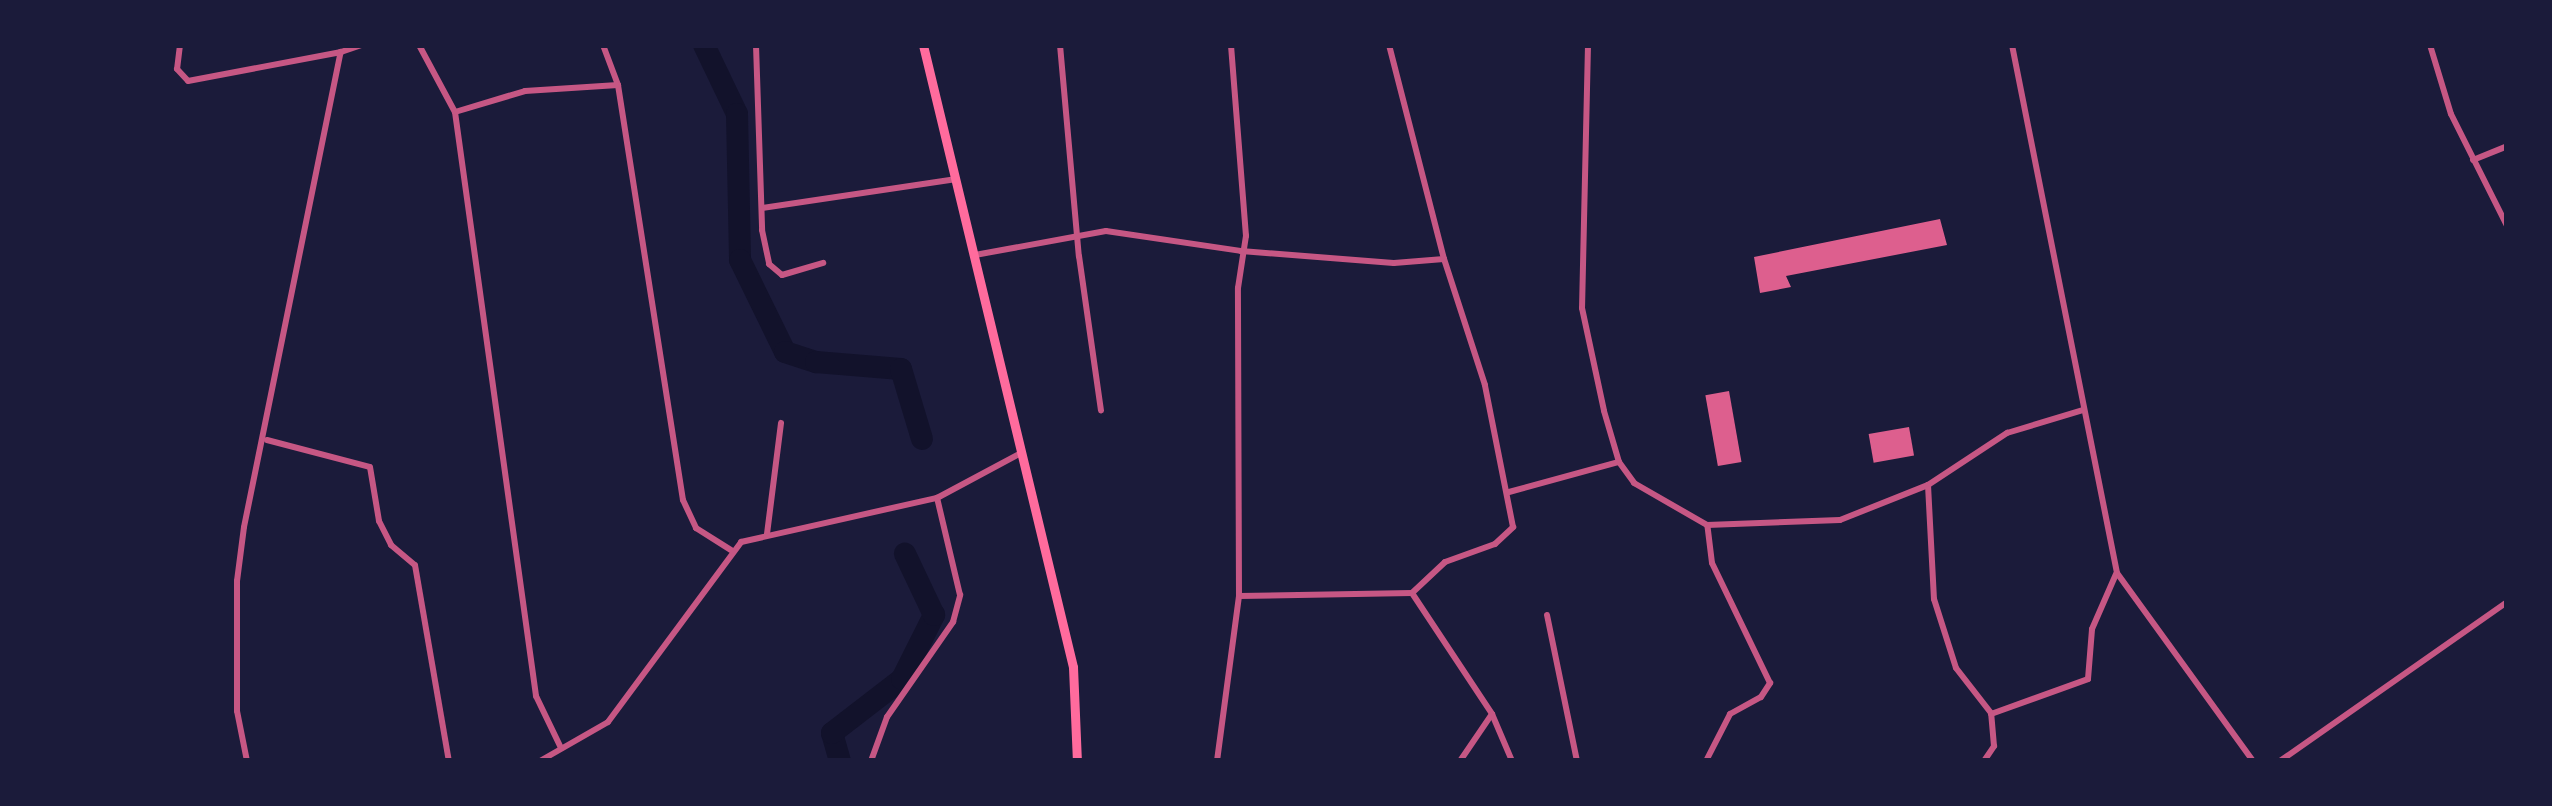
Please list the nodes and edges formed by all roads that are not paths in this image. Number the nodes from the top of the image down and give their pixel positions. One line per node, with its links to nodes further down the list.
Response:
1 (180, 45): 13 (street)
2 (361, 45): 13 (street)
3 (419, 45): 15 (street)
4 (603, 45): 14 (street)
5 (756, 45): 19 (street)
6 (923, 45): 18 (main road)
7 (1060, 45): 21 (street)
8 (1231, 45): 22 (street)
9 (1389, 45): 24 (street)
10 (1588, 45): 31 (street)
11 (2012, 45): 27 (street)
12 (2430, 45): 17 (street)
13 (342, 52): 29 (street)
14 (618, 85): 15 (street); 37 (street)
15 (454, 112): 45 (street)
16 (2507, 146): 17 (street)
17 (2473, 160): 20 (street)
18 (955, 179): 19 (street); 23 (main road)
19 (762, 208): 25 (street)
20 (2507, 226)
21 (1078, 233): 22 (street); 23 (street); 26 (street)
22 (1241, 252): 24 (street); 40 (street)
23 (975, 255): 30 (main road)
24 (1444, 259): 33 (street)
25 (823, 262)
26 (1102, 410)
27 (2083, 410): 32 (street); 38 (street)
28 (781, 424): 36 (street)
29 (266, 440): 46 (street); 47 (street)
30 (1024, 451): 34 (street); 50 (main road)
31 (1619, 462): 33 (street); 35 (street)
32 (1928, 486): 35 (street); 44 (street)
33 (1508, 492): 39 (street)
34 (937, 498): 36 (street); 49 (street)
35 (1707, 525): 55 (street)
36 (767, 534): 37 (street)
37 (730, 550): 45 (street)
38 (2117, 573): 44 (street); 57 (street)
39 (1412, 592): 40 (street); 43 (street)
40 (1239, 596): 51 (street)
41 (2507, 602): 58 (street)
42 (1547, 615): 54 (street)
43 (1492, 714): 52 (street); 53 (street)
44 (1991, 714): 56 (street)
45 (561, 748): 48 (street)
46 (247, 761)
47 (449, 761)
48 (540, 761)
49 (870, 761)
50 (1078, 761)
51 (1217, 761)
52 (1460, 761)
53 (1512, 761)
54 (1577, 761)
55 (1706, 761)
56 (1984, 761)
57 (2253, 761)
58 (2280, 761)

